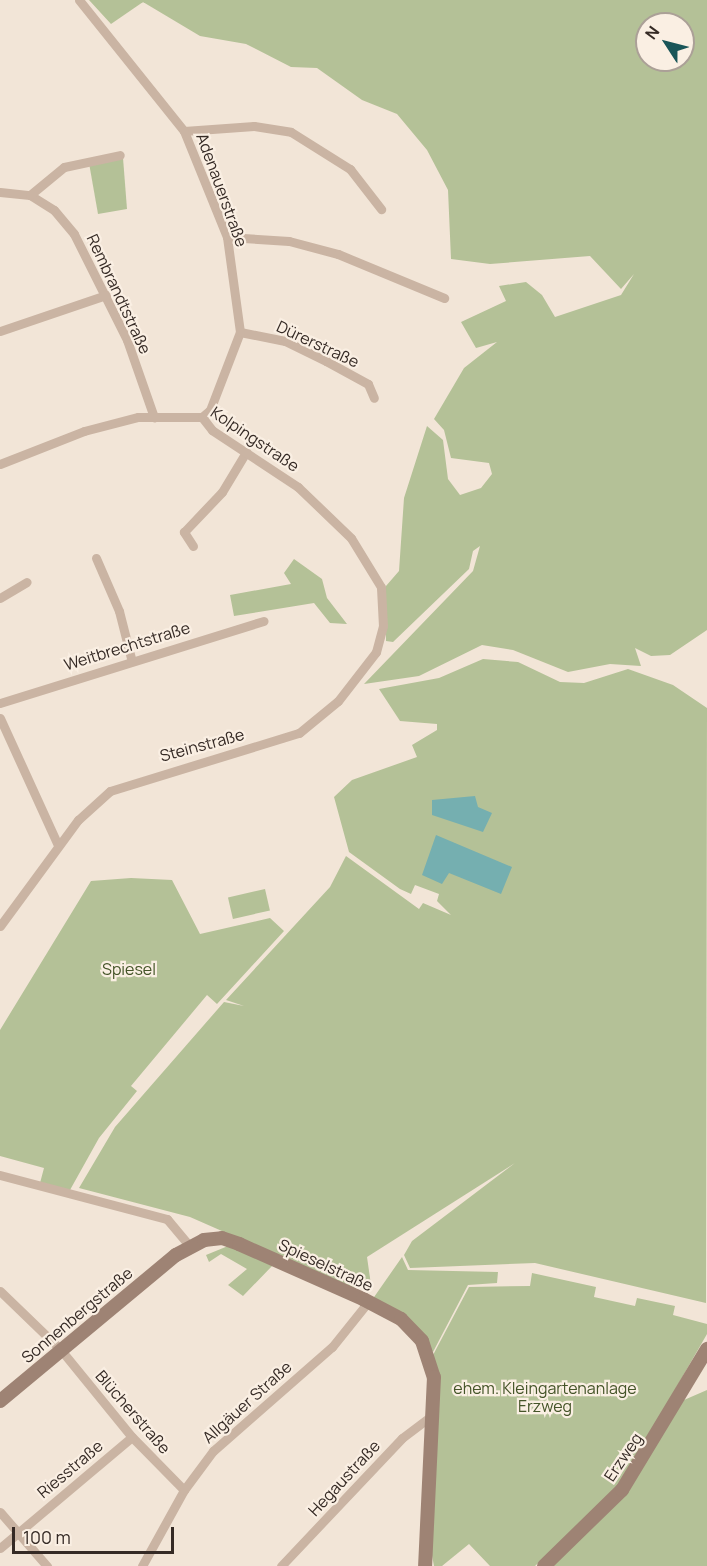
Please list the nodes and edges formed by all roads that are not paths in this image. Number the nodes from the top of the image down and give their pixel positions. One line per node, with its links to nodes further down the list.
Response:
1 (80, 0): 2 (street, Adenauerstraße)
2 (184, 131): 6 (street); 7 (street, Adenauerstraße)
3 (120, 155): 5 (street)
4 (0, 192): 5 (street, Rembrandtstraße)
5 (30, 195): 8 (street, Rembrandtstraße)
6 (381, 209)
7 (227, 237): 9 (street); 11 (street, Adenauerstraße)
8 (106, 295): 10 (street); 13 (street, Rembrandtstraße)
9 (444, 298)
10 (0, 331)
11 (240, 332): 12 (street, Dürerstraße); 14 (street, Adenauerstraße)
12 (374, 398)
13 (154, 417): 14 (street, Kolpingstraße); 16 (street, Kolpingstraße)
14 (202, 417): 15 (street, Kolpingstraße)
15 (246, 452): 17 (street); 20 (street, Kolpingstraße)
16 (0, 464)
17 (193, 546)
18 (96, 558): 23 (street)
19 (27, 582): 21 (street)
20 (381, 586): 26 (street, Steinstraße)
21 (0, 598)
22 (264, 621): 23 (street, Weitbrechtstraße)
23 (131, 658): 24 (street, Weitbrechtstraße)
24 (0, 703)
25 (0, 718): 26 (street)
26 (58, 845): 27 (street, Steinstraße)
27 (0, 926)
28 (0, 1175): 29 (street)
29 (190, 1246): 30 (street, Spieselstraße); 32 (street, Spieselstraße)
30 (176, 1255): 34 (street, Sonnenbergstraße)
31 (0, 1291): 34 (street, Blücherstraße)
32 (368, 1302): 36 (street, Spieselstraße); 38 (street, Allgäuer Straße)
33 (707, 1349): 46 (street, Erzweg)
34 (61, 1350): 35 (street, Sonnenbergstraße); 37 (street, Blücherstraße)
35 (0, 1401)
36 (433, 1415): 42 (street, Spieselstraße); 45 (street, Hegaustraße)
37 (132, 1437): 38 (street, Blücherstraße); 40 (street, Riesstraße)
38 (184, 1490): 44 (street, Allgäuer Straße)
39 (0, 1512): 40 (street)
40 (18, 1533): 41 (street, Riesstraße); 43 (street)
41 (0, 1548)
42 (423, 1565)
43 (47, 1566)
44 (142, 1566)
45 (281, 1566)
46 (544, 1566)

